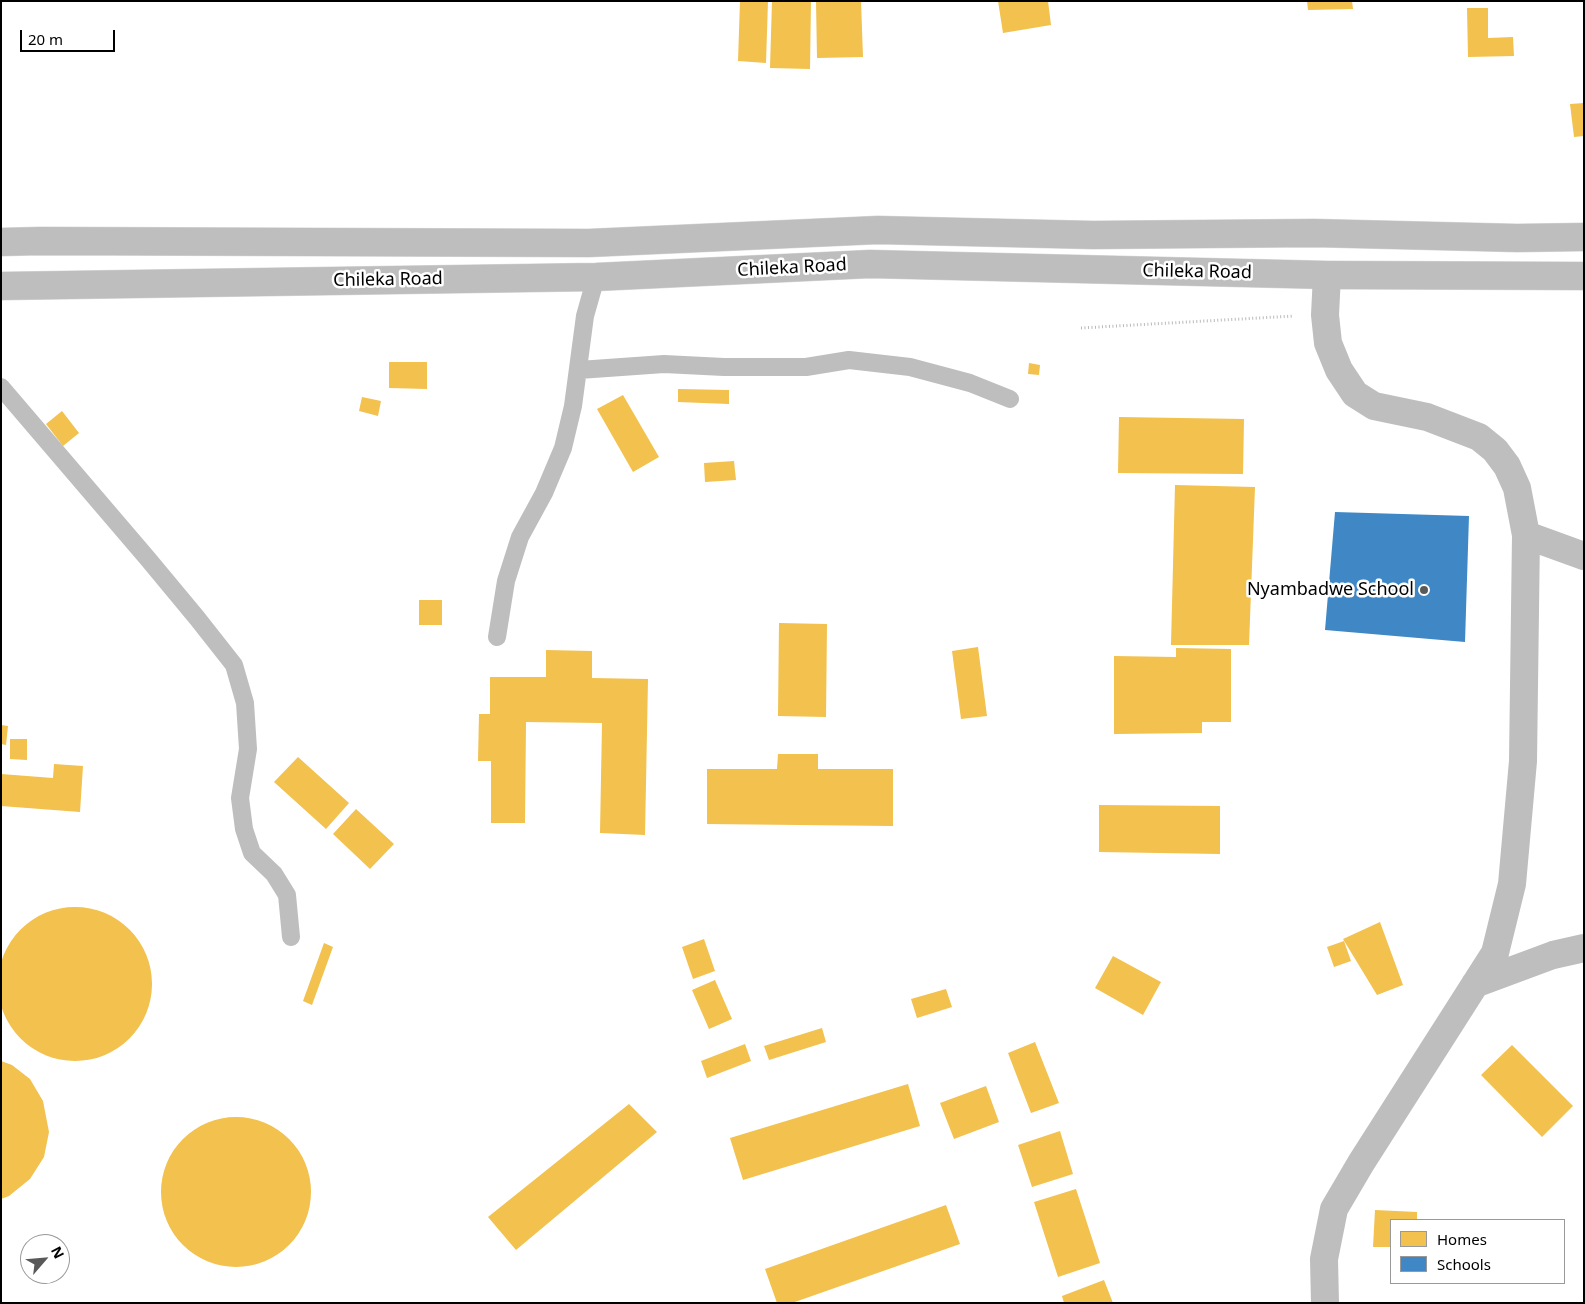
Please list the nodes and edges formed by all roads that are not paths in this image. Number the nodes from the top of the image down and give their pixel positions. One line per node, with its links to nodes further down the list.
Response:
1 (1584, 237): 2 (main road, Chileka Road)
2 (1, 242)
3 (1327, 274): 4 (main road, Chileka Road); 5 (main road, Chileka Road); 10 (main road)
4 (1584, 276)
5 (596, 277): 6 (main road, Chileka Road); 7 (lane)
6 (1, 286)
7 (579, 370): 9 (lane); 12 (lane)
8 (1, 386): 13 (lane)
9 (1010, 399)
10 (1526, 534): 11 (main road); 15 (main road)
11 (1584, 556)
12 (497, 637)
13 (291, 938)
14 (1584, 948): 15 (main road)
15 (1475, 984): 16 (main road)
16 (1325, 1303)

